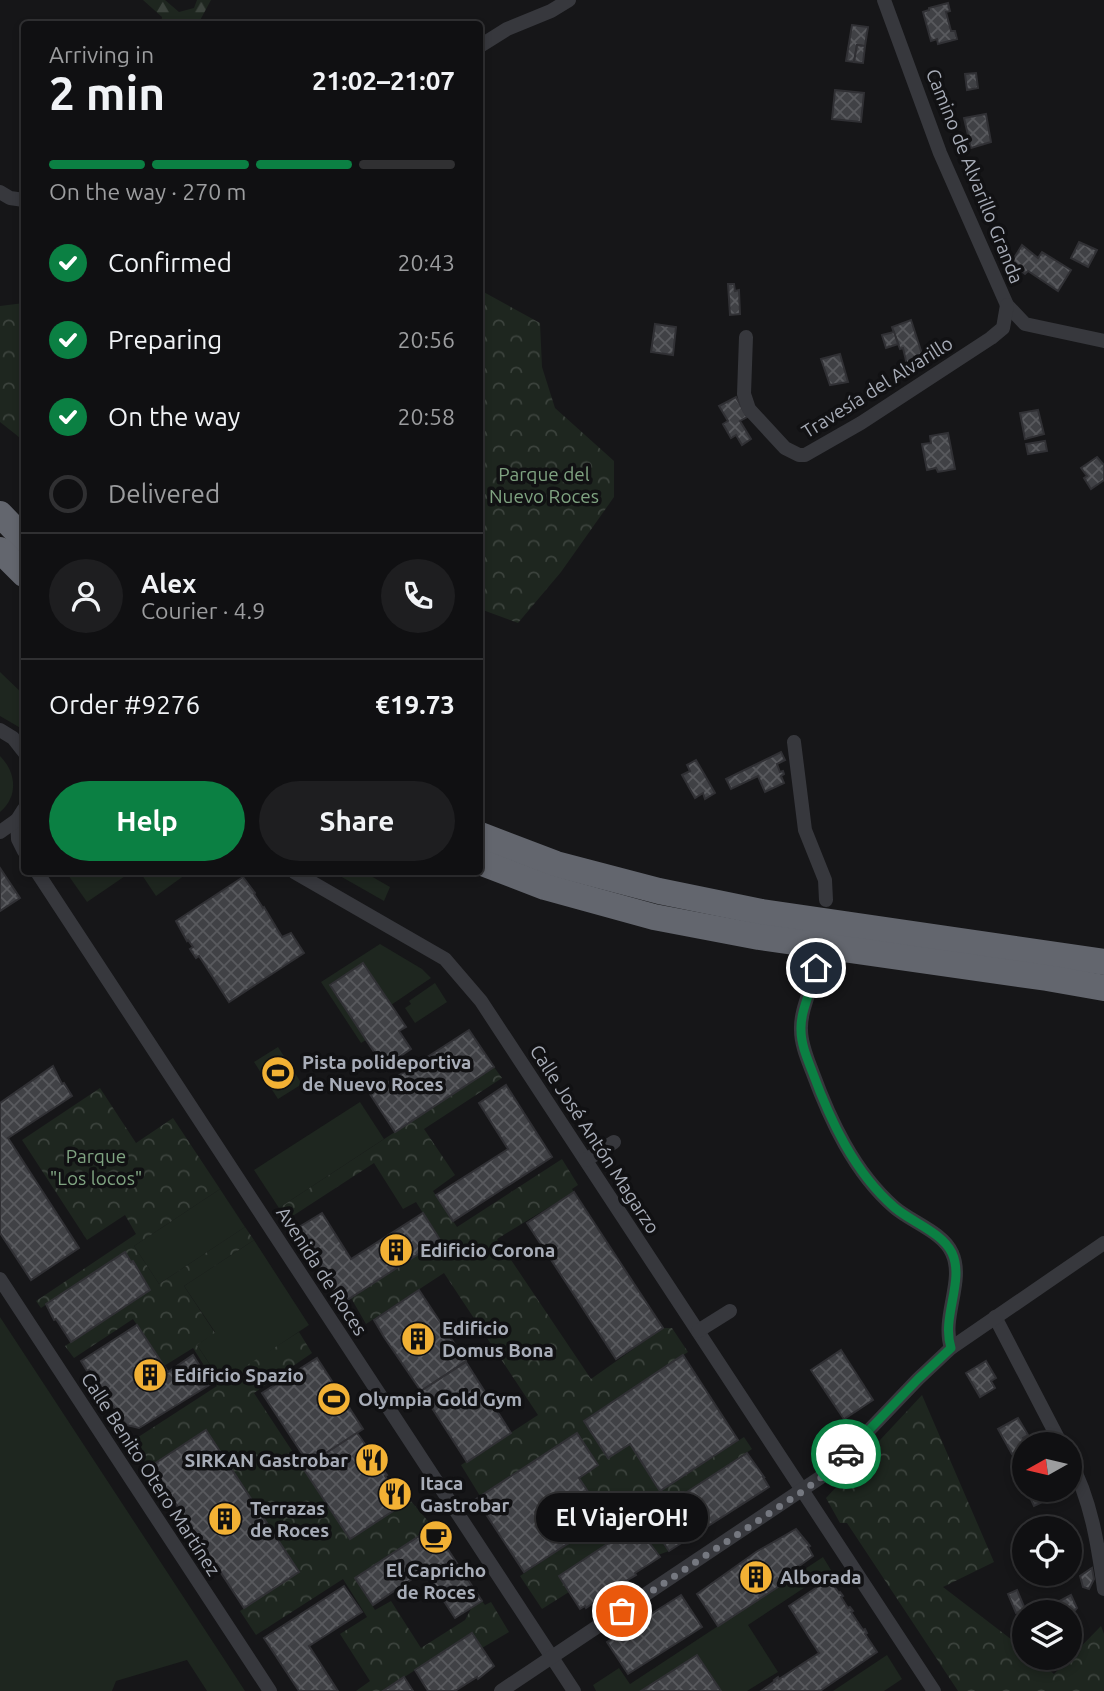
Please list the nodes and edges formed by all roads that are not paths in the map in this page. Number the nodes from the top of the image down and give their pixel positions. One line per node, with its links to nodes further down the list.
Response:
1 (569, 0): 3 (street)
2 (884, 0): 6 (street, Camino de Alvarillo Granda)
3 (483, 44)
4 (0, 192): 5 (street)
5 (21, 200)
6 (1007, 305): 7 (street, Travesía del Alvarillo); 8 (street, Camino de Alvarillo Granda)
7 (746, 337)
8 (1104, 341)
9 (0, 514): 10 (highway)
10 (21, 536)
11 (0, 550): 12 (highway)
12 (21, 571)
13 (0, 730): 15 (street)
14 (794, 742): 23 (street)
15 (21, 748)
16 (21, 815): 17 (street); 19 (street)
17 (0, 832)
18 (483, 836): 24 (highway)
19 (21, 845)
20 (483, 863): 26 (highway)
21 (39, 875): 39 (street, Avenida de Roces)
22 (299, 875): 28 (street, Calle José Antón Magarzo)
23 (826, 900)
24 (1104, 962)
25 (816, 968): 34 (street)
26 (1104, 988)
27 (614, 1142): 28 (street)
28 (586, 1160): 33 (street, Calle José Antón Magarzo)
29 (1104, 1243): 32 (street)
30 (0, 1279): 40 (street, Calle Benito Otero Martínez)
31 (730, 1311): 33 (street)
32 (995, 1317): 34 (street); 35 (street)
33 (698, 1331): 37 (street, Calle José Antón Magarzo)
34 (951, 1348): 37 (street)
35 (1055, 1432)
36 (1082, 1489): 38 (street)
37 (803, 1491): 39 (street); 43 (street, Calle José Antón Magarzo)
38 (1104, 1589)
39 (552, 1658): 41 (street); 42 (street, Avenida de Roces)
40 (270, 1691)
41 (501, 1691)
42 (574, 1691)
43 (934, 1691)

